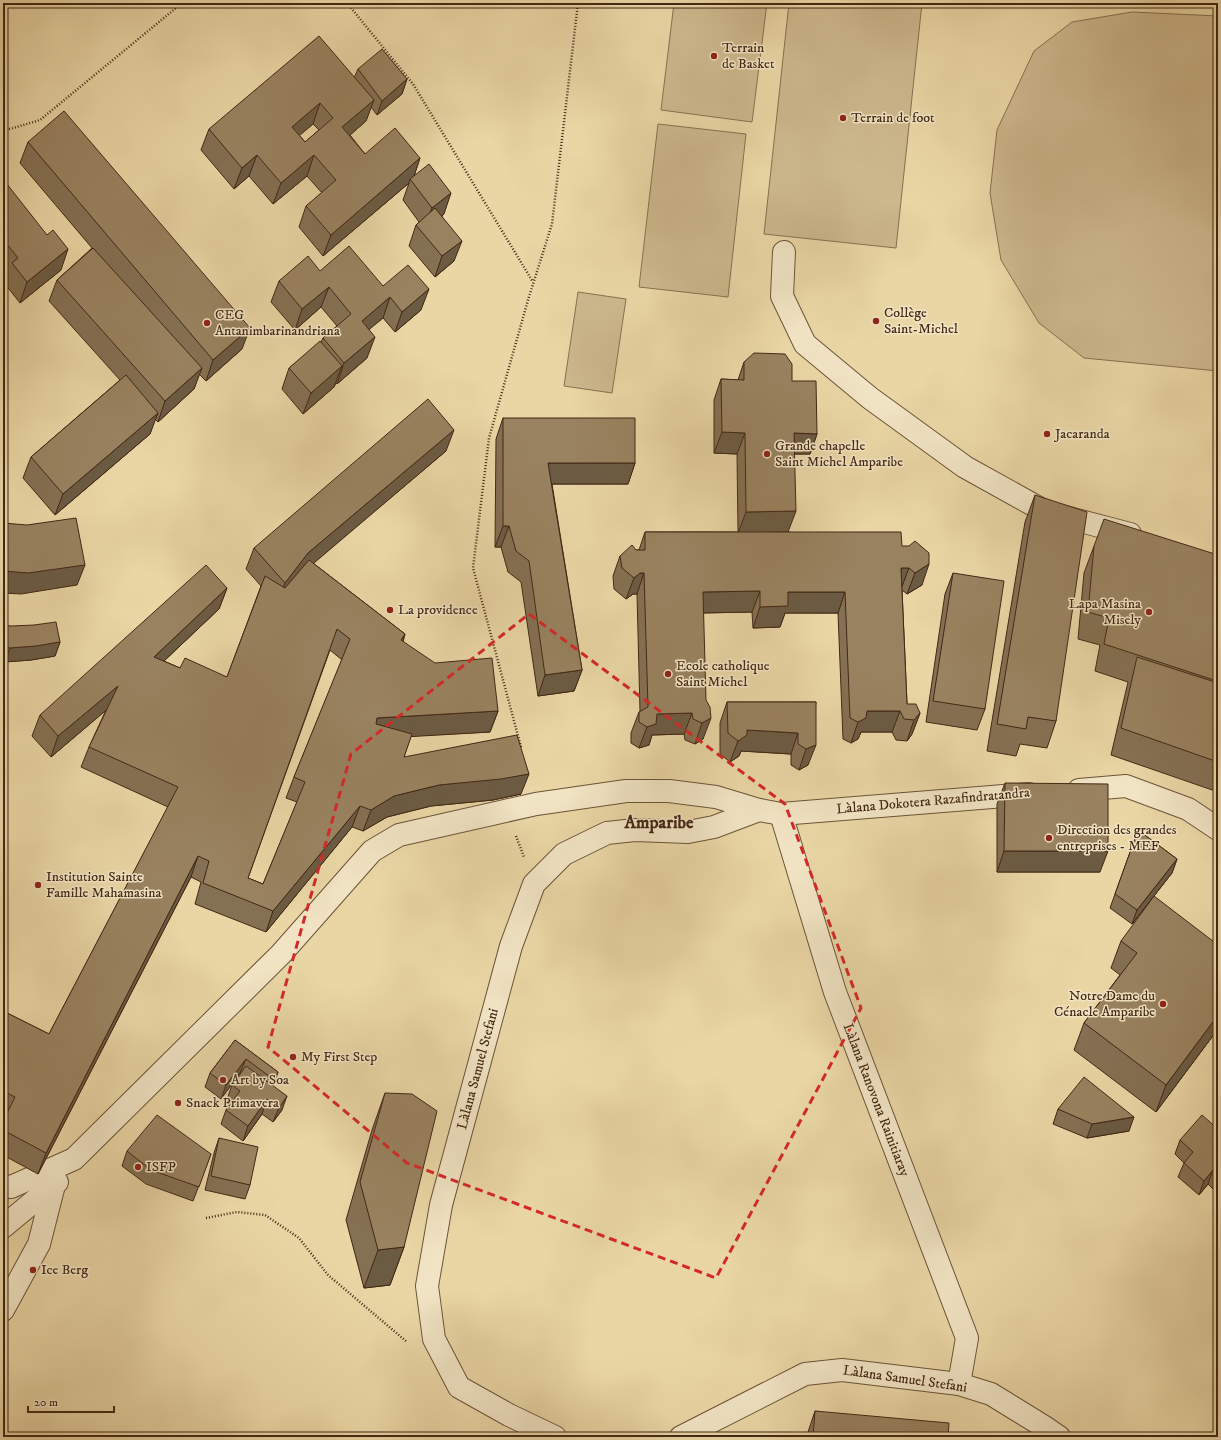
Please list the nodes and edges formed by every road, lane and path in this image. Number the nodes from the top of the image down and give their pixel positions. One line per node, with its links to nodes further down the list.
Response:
1 (182, 3): 4 (path)
2 (347, 3): 6 (path)
3 (578, 3): 6 (path)
4 (3, 129)
5 (784, 252): 7 (street)
6 (534, 283): 8 (path)
7 (1151, 539)
8 (521, 751)
9 (759, 810): 10 (street, Làlana Dokotera Razafindratandra); 11 (street, Làlana Dokotera Razafindratandra); 13 (street, Làlana Samuel Stefani)
10 (506, 811): 13 (path); 14 (street, Làlana Dokotera Razafindratandra)
11 (781, 814): 12 (street, Làlana Dokotera Razafindratandra); 21 (street, Làlana Ranovona Rainitiaray)
12 (1218, 829)
13 (534, 884): 22 (street, Làlana Samuel Stefani)
14 (74, 1159): 15 (street); 16 (street)
15 (54, 1185): 18 (street); 19 (street)
16 (3, 1186)
17 (206, 1218): 20 (path)
18 (3, 1227)
19 (3, 1310)
20 (392, 1329)
21 (959, 1384): 23 (street, Làlana Samuel Stefani); 24 (street, Làlana Samuel Stefani)
22 (555, 1437)
23 (681, 1437)
24 (1059, 1437)

